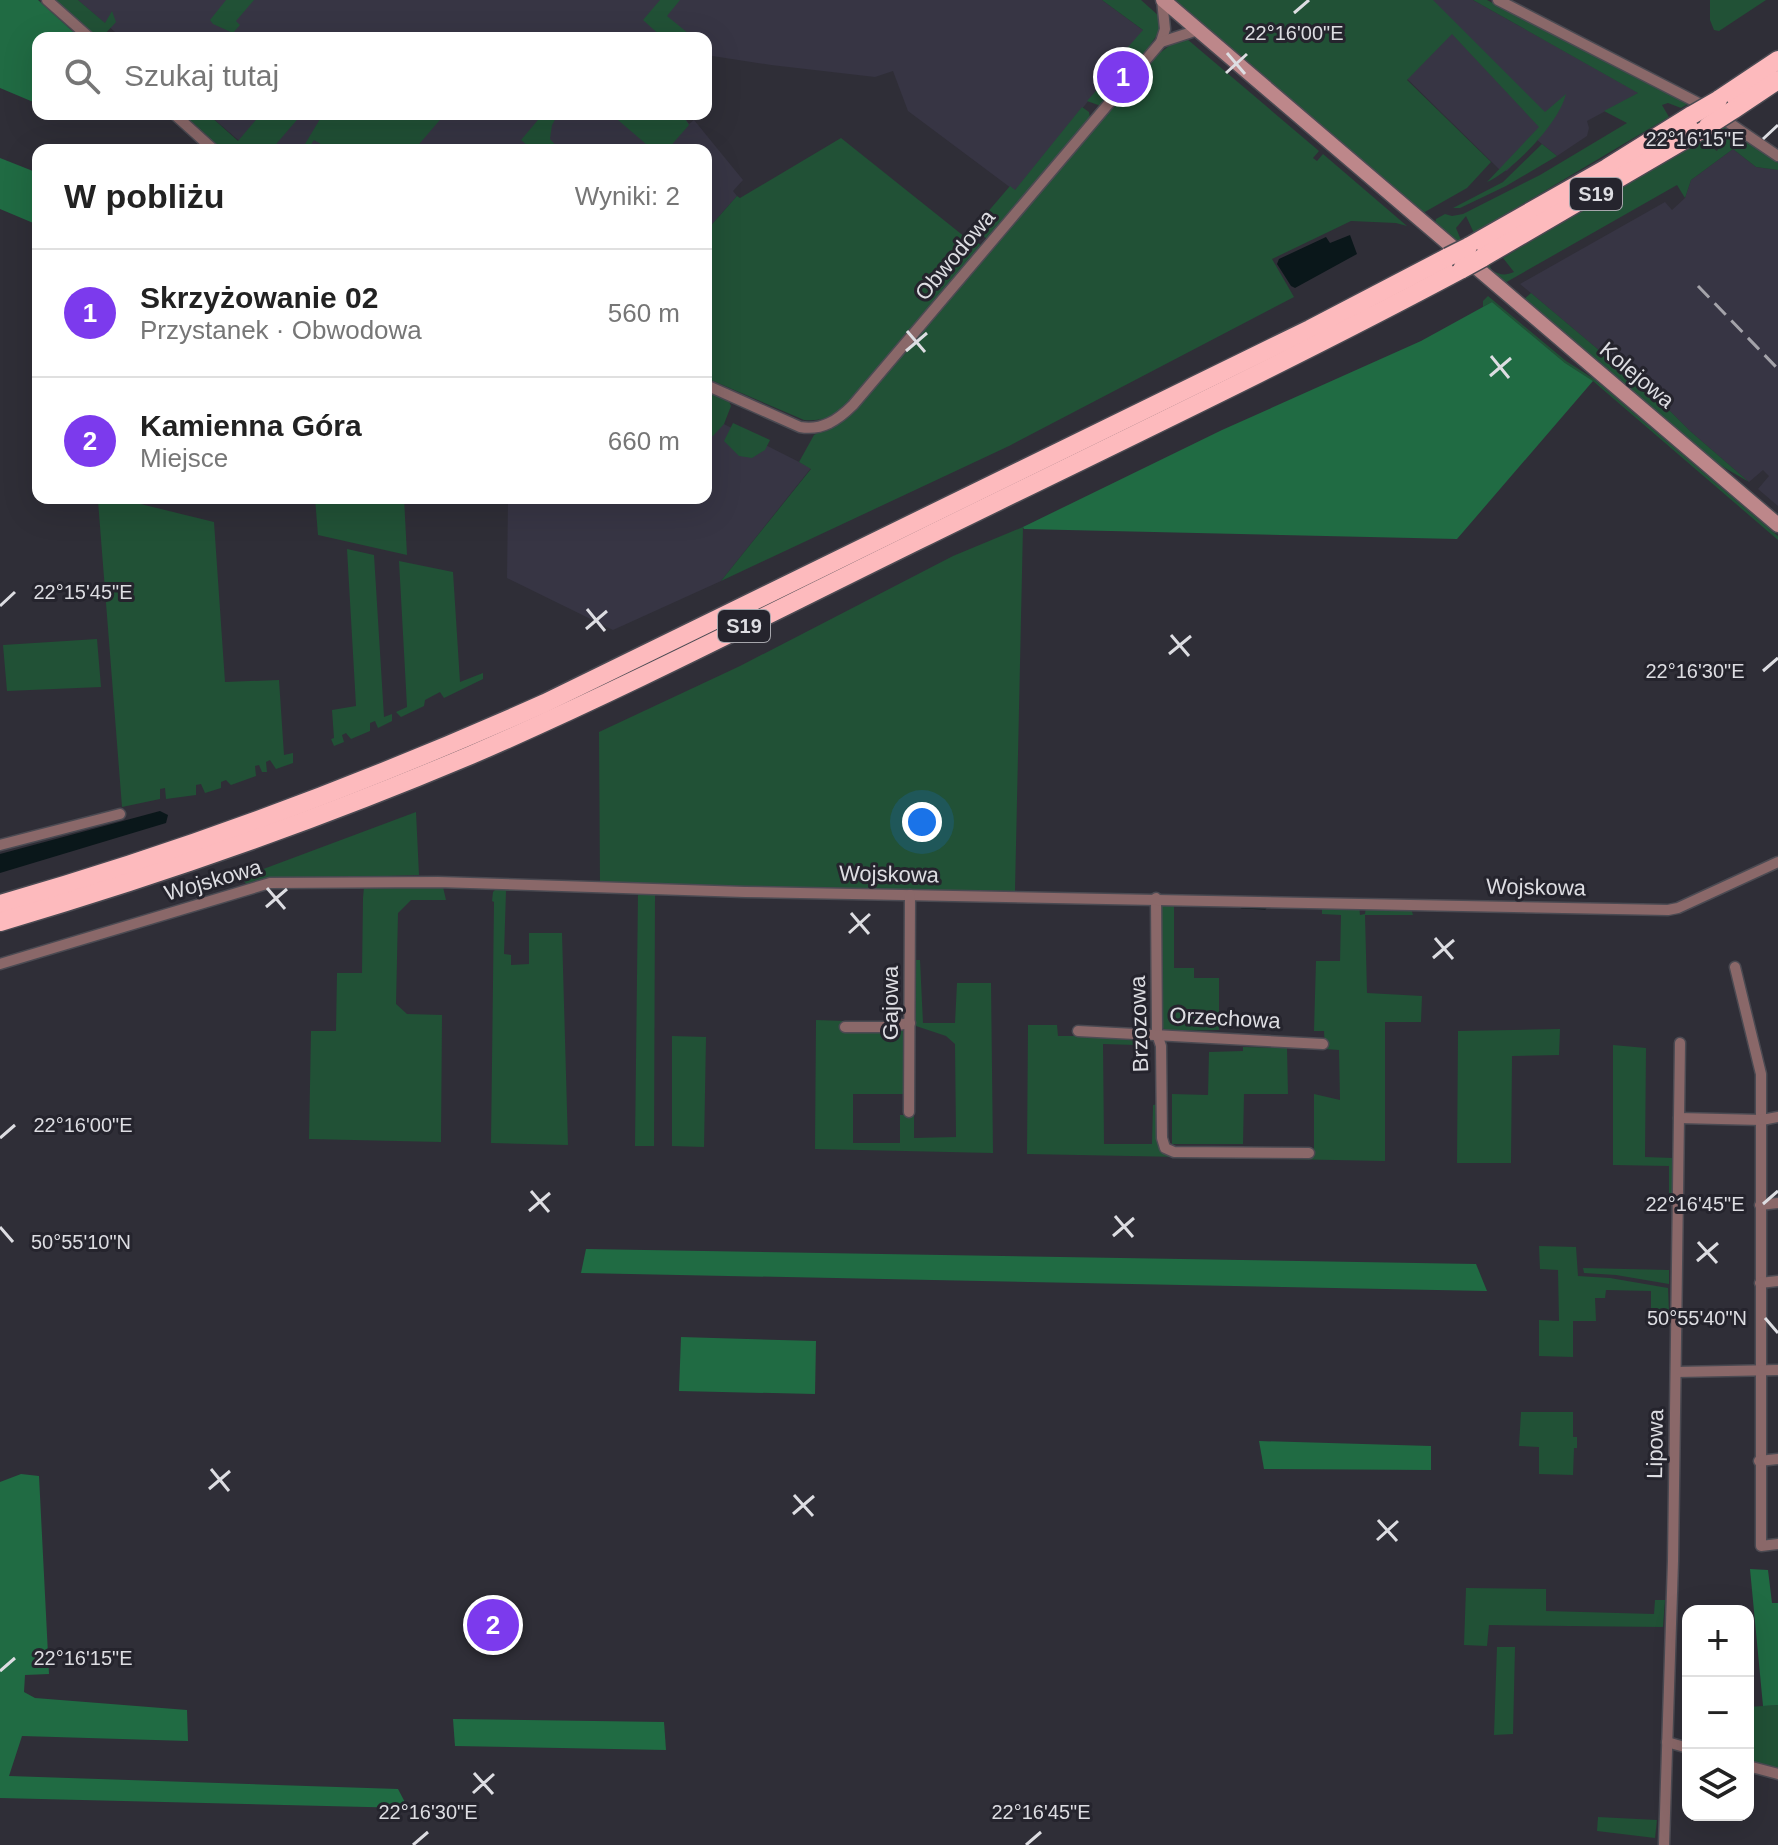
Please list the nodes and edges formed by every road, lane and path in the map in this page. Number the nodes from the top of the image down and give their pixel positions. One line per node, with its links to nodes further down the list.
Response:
1 (47, 0): 5 (street)
2 (1162, 0): 4 (street, Kolejowa); 6 (street)
3 (1498, 0): 12 (street)
4 (1198, 30): 6 (street); 13 (street, Kolejowa)
5 (83, 32)
6 (1161, 42): 14 (street, Obwodowa)
7 (1778, 60): 9 (highway, S19)
8 (1778, 80): 9 (highway, S19)
9 (1725, 105): 13 (highway, S19, bridge); 13 (highway, S19, bridge)
10 (181, 120): 11 (street)
11 (207, 144)
12 (1778, 156)
13 (1466, 258): 15 (street, Kolejowa); 21 (highway, S19); 22 (highway, S19)
14 (712, 388)
15 (1778, 525)
16 (120, 814): 17 (street)
17 (0, 845)
18 (1778, 862): 20 (street, Wojskowa)
19 (910, 895): 20 (street, Wojskowa); 23 (street, Wojskowa); 25 (street, Gajowa)
20 (1156, 898): 28 (street, Brzozowa)
21 (0, 904)
22 (0, 922)
23 (0, 964)
24 (1735, 967): 34 (street)
25 (910, 1023): 26 (street); 31 (street, Gajowa)
26 (845, 1027)
27 (1078, 1031): 28 (street, Orzechowa)
28 (1157, 1034): 30 (street, Orzechowa); 35 (street, Brzozowa)
29 (1680, 1043): 33 (street, Lipowa)
30 (1323, 1044)
31 (909, 1112)
32 (1778, 1117): 34 (street)
33 (1679, 1118): 34 (street); 41 (street, Lipowa)
34 (1762, 1120): 37 (street)
35 (1309, 1153)
36 (1778, 1203): 37 (street)
37 (1760, 1205): 39 (street)
38 (1778, 1281): 39 (street)
39 (1760, 1283): 42 (street)
40 (1778, 1370): 42 (street)
41 (1676, 1372): 42 (street); 46 (street, Lipowa)
42 (1760, 1372): 44 (street)
43 (1778, 1459): 44 (street)
44 (1759, 1461): 45 (street)
45 (1778, 1544)
46 (1667, 1742): 47 (street); 50 (street, Lipowa)
47 (1682, 1746)
48 (1754, 1768): 49 (street)
49 (1778, 1774)
50 (1664, 1845)

